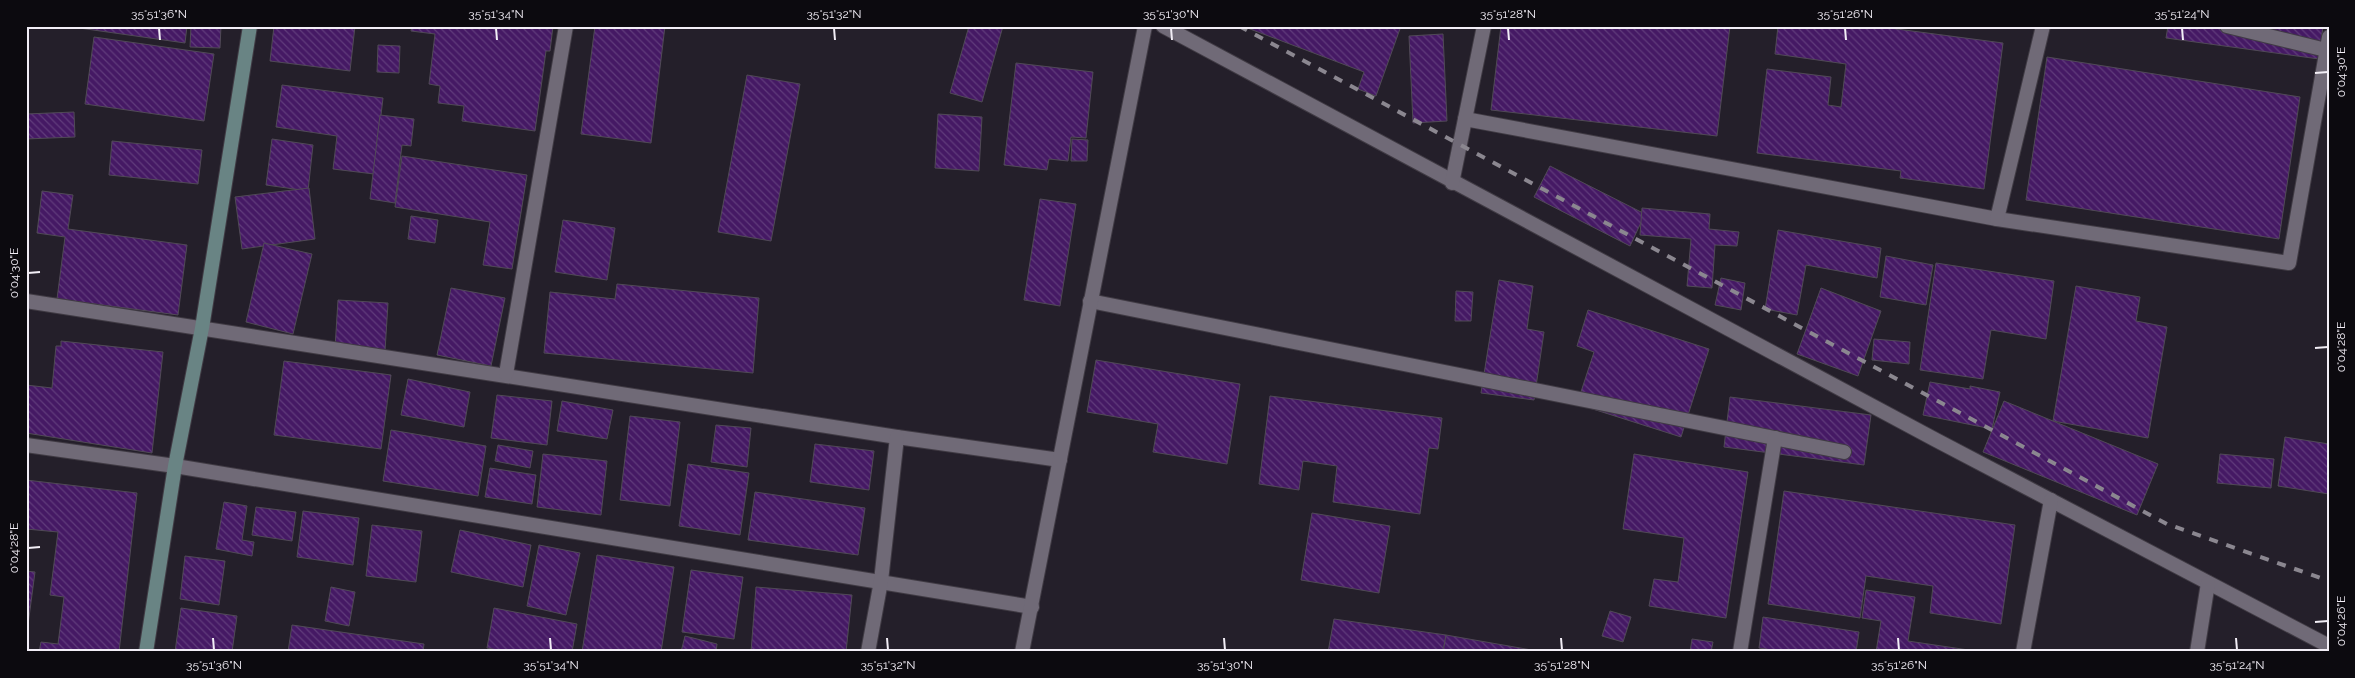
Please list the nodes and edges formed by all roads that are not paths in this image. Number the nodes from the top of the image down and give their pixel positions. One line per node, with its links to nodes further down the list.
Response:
1 (250, 26): 14 (main road)
2 (566, 26): 15 (street)
3 (1145, 26): 13 (street)
4 (1163, 26): 10 (street)
5 (1484, 26): 9 (street)
6 (2043, 26): 11 (street)
7 (2227, 26): 8 (street)
8 (2328, 43): 11 (street)
9 (1465, 119): 10 (street); 11 (street)
10 (1452, 183): 22 (street)
11 (1997, 219)
12 (26, 301): 14 (street)
13 (1090, 301): 17 (street); 20 (street)
14 (202, 328): 15 (street); 21 (main road)
15 (506, 374): 16 (street)
16 (897, 437): 20 (street); 23 (street)
17 (1775, 438): 19 (street); 30 (street)
18 (26, 445): 21 (street)
19 (1844, 452)
20 (1060, 460): 25 (street)
21 (175, 466): 23 (street); 27 (main road)
22 (2051, 500): 24 (street); 31 (street)
23 (881, 580): 25 (street); 28 (street)
24 (2208, 584): 26 (street); 32 (street)
25 (1032, 607): 29 (street)
26 (2329, 646)
27 (146, 652)
28 (868, 652)
29 (1022, 652)
30 (1740, 652)
31 (2022, 652)
32 (2197, 652)

